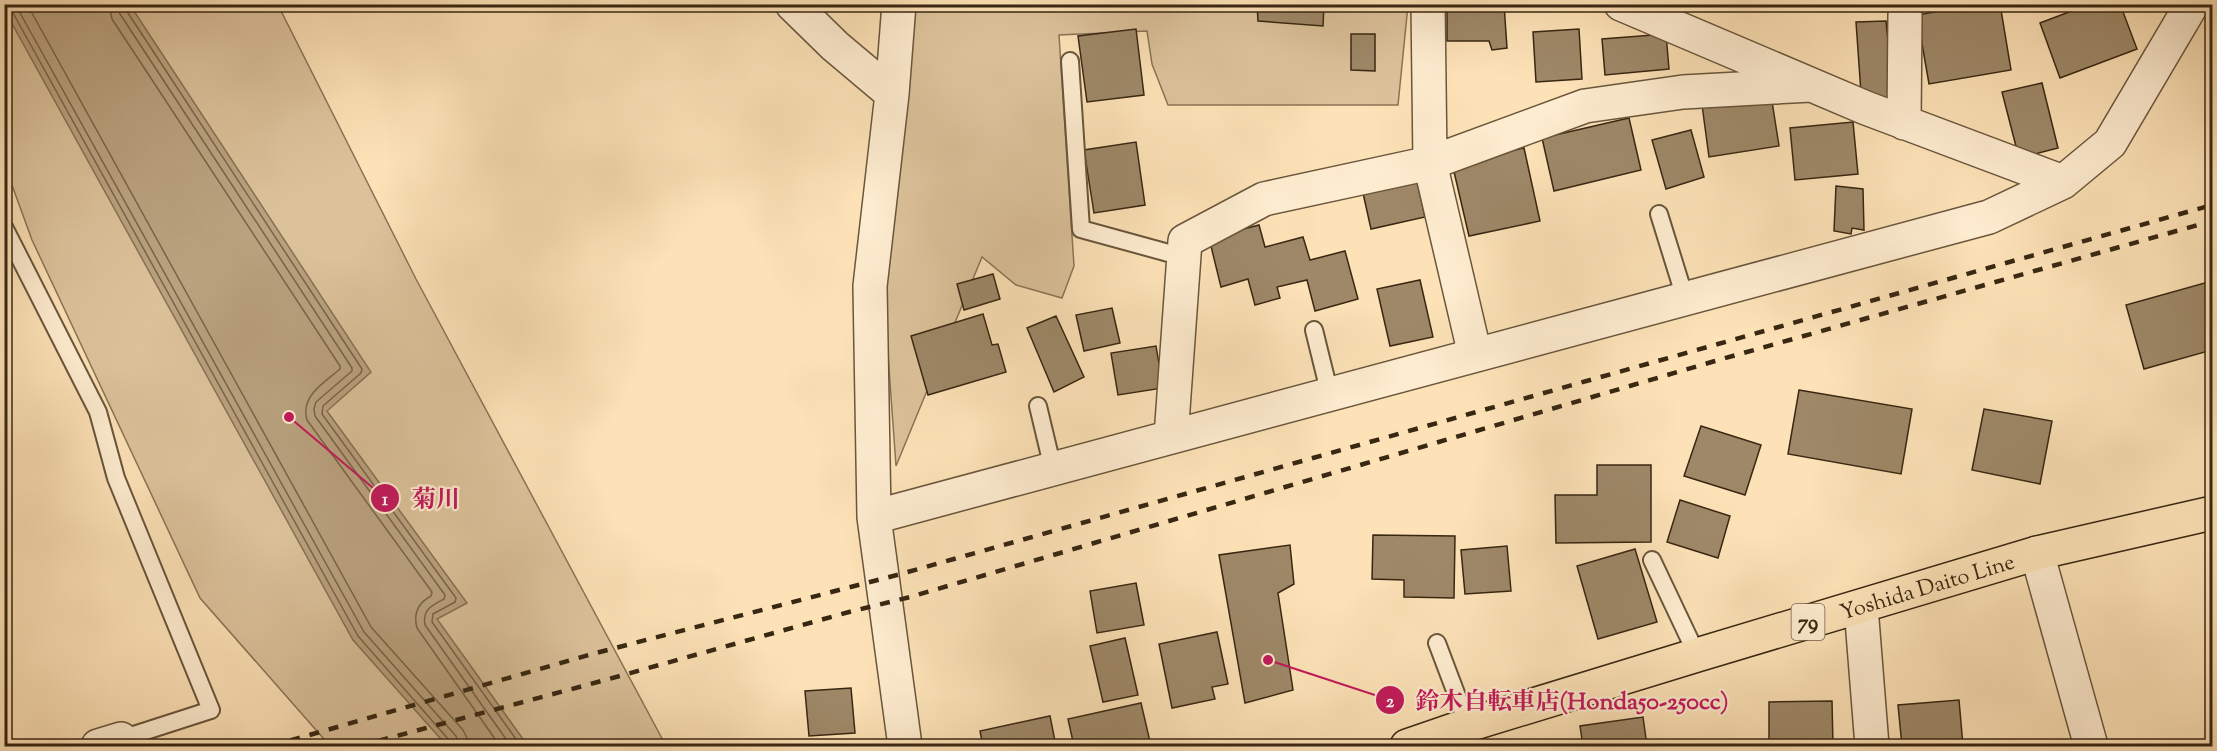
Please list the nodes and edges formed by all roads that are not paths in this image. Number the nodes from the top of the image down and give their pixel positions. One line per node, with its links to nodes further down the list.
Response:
1 (792, 4): 10 (street)
2 (899, 4): 10 (street)
3 (1428, 4): 12 (street)
4 (1621, 4): 7 (street)
5 (2177, 13): 13 (street)
6 (1905, 15): 11 (street)
7 (1679, 18): 9 (street)
8 (1070, 61): 16 (lane)
9 (1812, 85): 11 (street); 12 (street)
10 (892, 94): 25 (street)
11 (1904, 123): 13 (street)
12 (1430, 163): 16 (street); 19 (street)
13 (2063, 182): 17 (street)
14 (1659, 214): 17 (lane)
15 (4, 227): 32 (lane)
16 (1183, 257): 22 (street)
17 (1686, 298): 19 (street)
18 (1314, 330): 20 (lane)
19 (1475, 355): 20 (street)
20 (1330, 395): 22 (street)
21 (1038, 406): 23 (lane)
22 (1171, 437): 23 (street)
23 (1053, 469): 25 (street)
24 (2212, 513): 26 (main road, Yoshida Daito Line / 79)
25 (874, 517): 34 (street)
26 (2037, 554): 28 (main road, Yoshida Daito Line / 79); 36 (street)
27 (1652, 560): 30 (lane)
28 (1861, 607): 30 (main road, Yoshida Daito Line / 79); 35 (street)
29 (1437, 643): 31 (lane)
30 (1697, 655): 31 (main road, Yoshida Daito Line / 79)
31 (1468, 725): 33 (main road, Yoshida Daito Line / 79)
32 (110, 743)
33 (1426, 744)
34 (905, 747)
35 (1872, 747)
36 (2091, 747)

